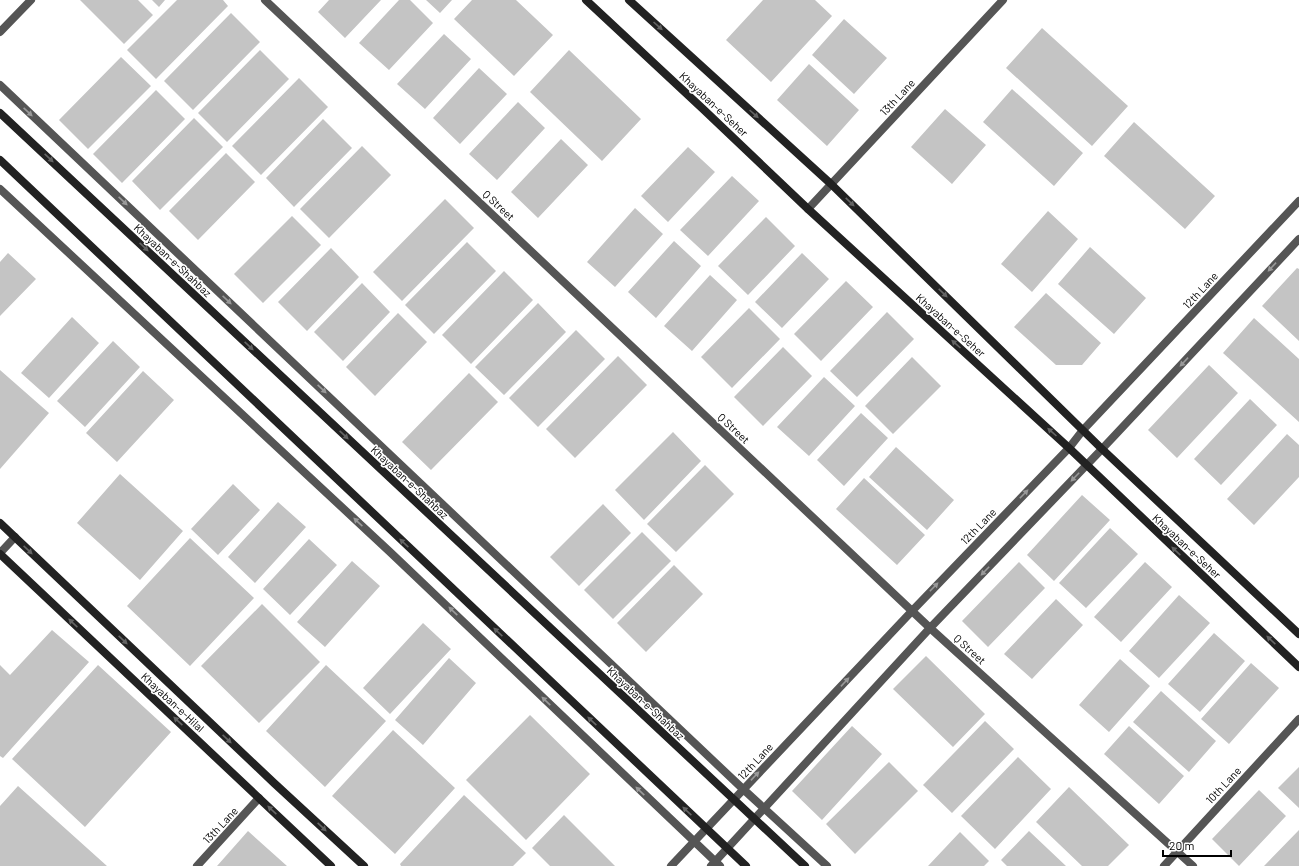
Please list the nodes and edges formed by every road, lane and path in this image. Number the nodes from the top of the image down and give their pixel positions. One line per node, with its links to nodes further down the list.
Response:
1 (31, 0): 6 (street)
2 (265, 0): 22 (street, Q Street)
3 (586, 0): 13 (street, Khayaban-e-Seher)
4 (629, 0): 10 (street, Khayaban-e-Seher, one-way to 10)
5 (1003, 0): 10 (street, 13th Lane)
6 (0, 32)
7 (0, 85): 27 (street, one-way to 27)
8 (0, 113): 29 (street, Khayaban-e-Shahbaz, one-way to 29)
9 (0, 160): 32 (street, one-way to 9)
10 (831, 184): 13 (street, 13th Lane); 15 (street, Khayaban-e-Seher, one-way to 15)
11 (0, 189): 33 (street, one-way to 11)
12 (1299, 201): 15 (street, 12th Lane)
13 (808, 209): 16 (street, Khayaban-e-Seher, one-way to 13)
14 (1299, 239): 17 (street, one-way to 17)
15 (1083, 430): 16 (street, 12th Lane); 17 (street, Khayaban-e-Seher)
16 (1069, 448): 18 (street, Khayaban-e-Seher); 22 (street, 12th Lane, one-way to 16)
17 (1102, 449): 18 (street); 24 (street, Khayaban-e-Seher)
18 (1086, 465): 23 (street, one-way to 23); 25 (street, Khayaban-e-Seher, one-way to 18)
19 (0, 524): 20 (street)
20 (15, 537): 21 (street); 39 (street, one-way to 39)
21 (0, 554): 28 (street, Khayaban-e-Hilal, one-way to 21)
22 (912, 610): 23 (street, Q Street); 27 (street, 12th Lane, one-way to 22)
23 (930, 628): 30 (street); 35 (street, Q Street)
24 (1299, 634)
25 (1299, 667)
26 (1299, 719): 35 (street, 10th Lane)
27 (744, 789): 29 (street, 12th Lane); 30 (street)
28 (259, 798): 37 (street, 13th Lane); 38 (street, Khayaban-e-Hilal, one-way to 28)
29 (733, 800): 31 (street, Khayaban-e-Shahbaz); 32 (street, 12th Lane)
30 (764, 808): 31 (street); 43 (street)
31 (754, 819): 34 (street); 42 (street, Khayaban-e-Shahbaz)
32 (706, 829): 33 (street, 12th Lane); 34 (street)
33 (694, 842): 36 (street); 40 (street, 12th Lane)
34 (727, 848): 36 (street); 41 (street)
35 (1177, 851): 44 (street, 10th Lane); 45 (street, Q Street)
36 (715, 864)
37 (197, 866)
38 (331, 866)
39 (364, 866)
40 (671, 866)
41 (746, 866)
42 (805, 866)
43 (827, 866)
44 (1164, 866)
45 (1193, 866)

